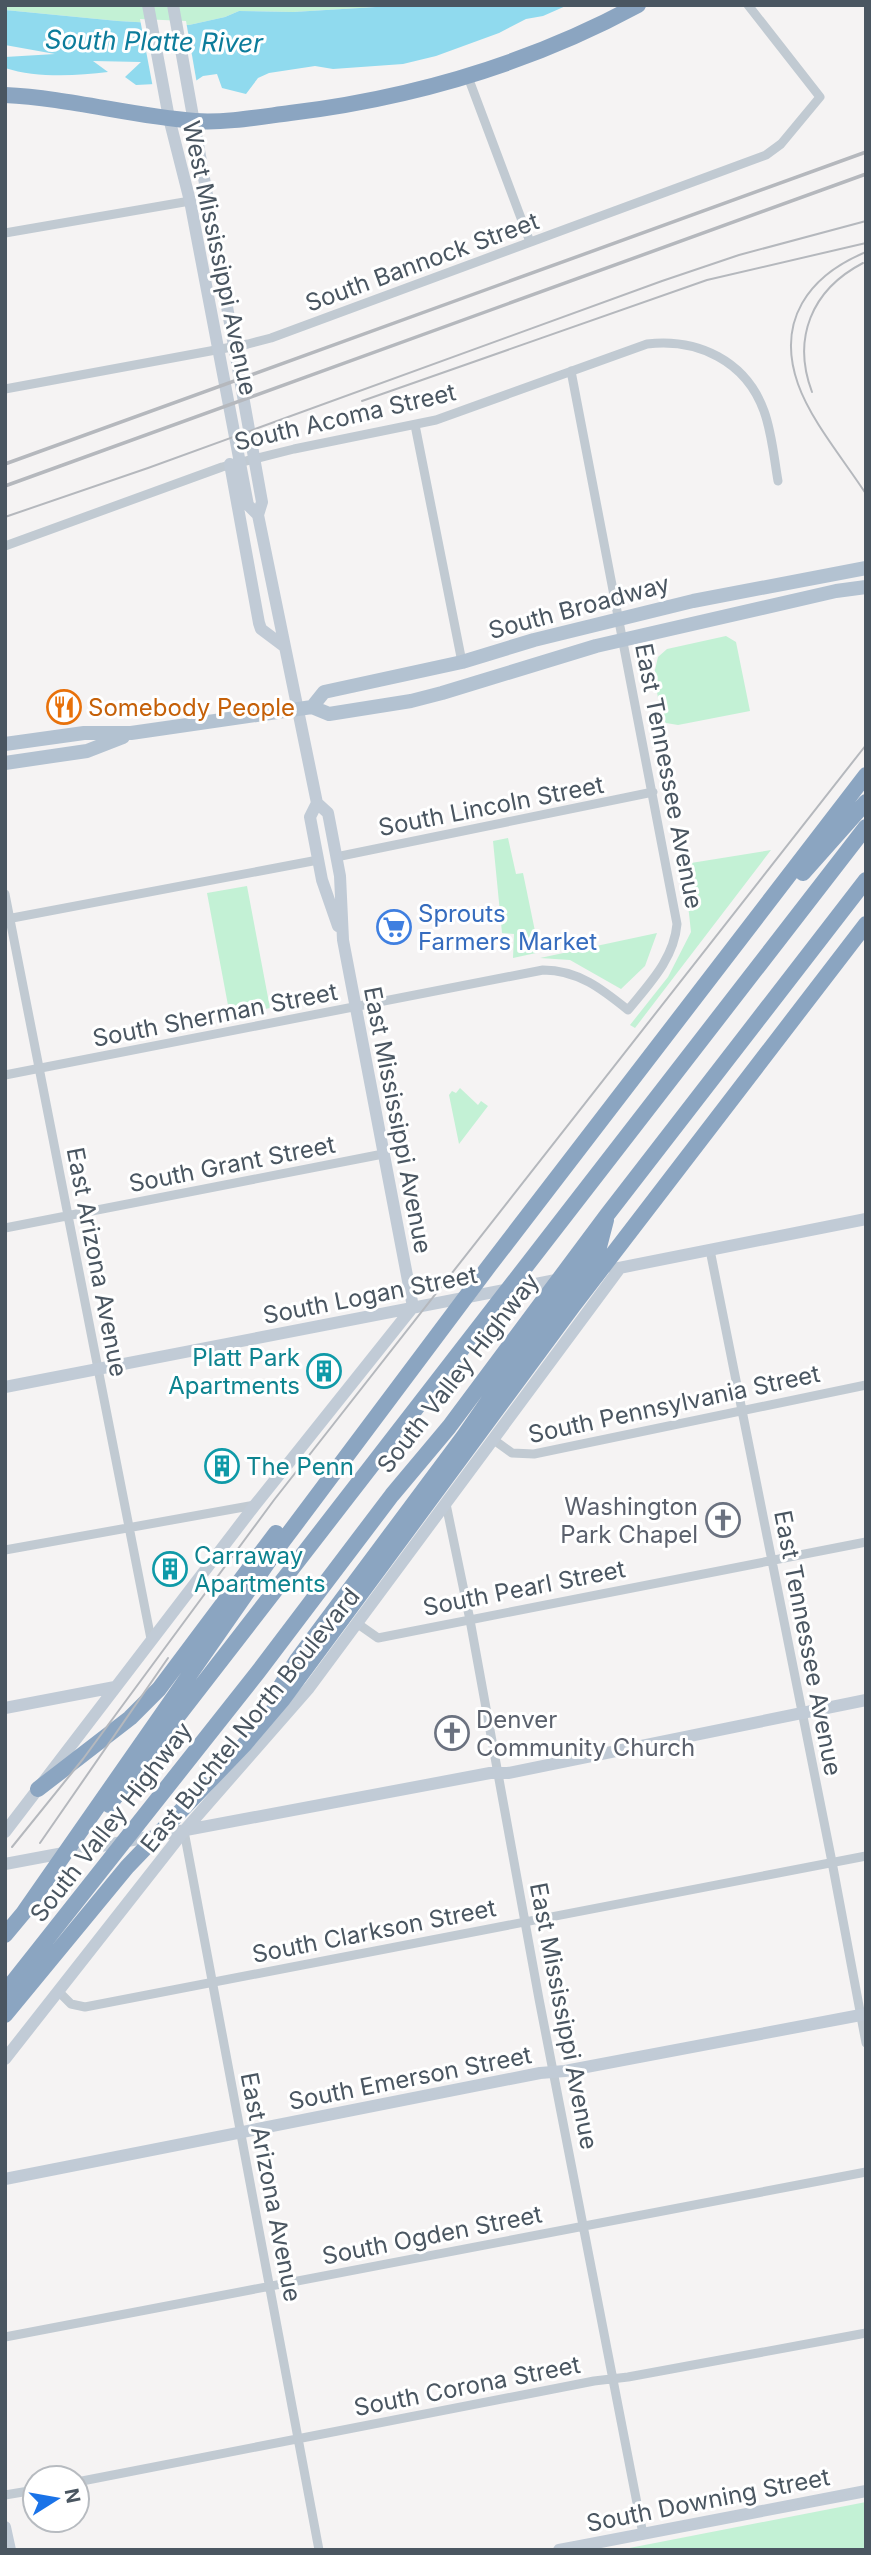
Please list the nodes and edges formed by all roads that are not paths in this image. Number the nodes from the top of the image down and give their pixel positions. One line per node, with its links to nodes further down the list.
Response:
1 (148, 5): 7 (main road, West Mississippi Avenue)
2 (173, 5): 8 (main road, West Mississippi Avenue)
3 (638, 5): 5 (highway)
4 (748, 5): 11 (street, South Bannock Street)
5 (468, 77): 8 (highway); 11 (street)
6 (5, 95): 7 (highway)
7 (169, 118): 8 (highway); 9 (main road, West Mississippi Avenue)
8 (194, 121): 12 (main road, West Mississippi Avenue)
9 (190, 201): 10 (street); 12 (main road); 18 (main road, West Mississippi Avenue)
10 (5, 233)
11 (530, 242): 14 (street, South Bannock Street)
12 (224, 296): 18 (main road, West Mississippi Avenue)
13 (571, 371): 15 (street, South Acoma Street); 17 (street, South Acoma Street); 22 (street, East Tennessee Avenue)
14 (5, 389)
15 (415, 425): 16 (street, South Acoma Street); 25 (street)
16 (232, 464): 19 (street, South Acoma Street); 24 (main road)
17 (778, 481)
18 (258, 515): 24 (main road, West Mississippi Avenue)
19 (5, 546)
20 (866, 568): 22 (main road, South Broadway)
21 (866, 587): 23 (main road, South Broadway)
22 (620, 619): 23 (street, East Tennessee Avenue); 25 (main road, South Broadway)
23 (623, 640): 26 (main road, South Broadway); 31 (street, East Tennessee Avenue)
24 (285, 646): 26 (main road, West Mississippi Avenue)
25 (462, 662): 26 (main road, South Broadway)
26 (305, 707): 27 (main road, South Broadway); 33 (main road, East Mississippi Avenue)
27 (131, 733): 28 (main road, South Broadway); 29 (main road, South Broadway)
28 (5, 744)
29 (5, 764)
30 (866, 775): 43 (highway)
31 (653, 792): 36 (street, South Lincoln Street); 45 (street, East Tennessee Avenue)
32 (866, 802): 43 (highway)
33 (317, 803): 34 (main road); 36 (main road, East Mississippi Avenue)
34 (310, 817): 36 (main road); 37 (main road, East Mississippi Avenue)
35 (866, 827): 83 (highway, South Valley Highway)
36 (336, 856): 42 (main road, East Mississippi Avenue)
37 (318, 860): 40 (street); 42 (main road, East Mississippi Avenue)
38 (866, 880): 49 (highway, South Valley Highway)
39 (5, 894): 40 (street, East Arizona Avenue)
40 (8, 919): 46 (street, East Arizona Avenue)
41 (866, 924): 89 (highway)
42 (343, 940): 44 (main road, East Mississippi Avenue)
43 (702, 987): 54 (highway)
44 (355, 1008): 45 (street, South Sherman Street); 46 (street, South Sherman Street); 48 (main road, East Mississippi Avenue)
45 (628, 1010)
46 (39, 1068): 47 (street, South Sherman Street); 50 (street, East Arizona Avenue)
47 (5, 1075)
48 (383, 1154): 50 (street, South Grant Street); 56 (main road, East Mississippi Avenue)
49 (607, 1215): 76 (highway); 87 (highway, South Valley Highway)
50 (68, 1216): 52 (street, South Grant Street); 57 (street, East Arizona Avenue)
51 (866, 1219): 53 (main road, South Logan Street)
52 (5, 1228)
53 (710, 1251): 55 (main road, South Logan Street); 60 (street, East Tennessee Avenue)
54 (489, 1266): 77 (highway); 83 (highway)
55 (615, 1269): 56 (main road, South Logan Street); 61 (main road, East Buchtel North Boulevard)
56 (417, 1307): 57 (main road, South Logan Street); 63 (main road)
57 (99, 1370): 59 (main road, South Logan Street); 64 (street, East Arizona Avenue)
58 (866, 1385): 60 (street, South Pennsylvania Street)
59 (5, 1387)
60 (742, 1409): 61 (street, South Pennsylvania Street); 67 (street, East Tennessee Avenue)
61 (494, 1440): 62 (main road, East Buchtel North Boulevard)
62 (446, 1504): 68 (street, East Mississippi Avenue); 69 (main road, East Buchtel North Boulevard)
63 (255, 1505): 64 (street); 70 (main road)
64 (130, 1527): 66 (street); 70 (street, East Arizona Avenue)
65 (866, 1542): 67 (street, South Pearl Street)
66 (5, 1550)
67 (772, 1561): 68 (street, South Pearl Street); 74 (street, East Tennessee Avenue)
68 (470, 1620): 69 (street, South Pearl Street); 75 (street, East Mississippi Avenue)
69 (358, 1624): 76 (main road, East Buchtel North Boulevard)
70 (151, 1639): 71 (main road)
71 (115, 1687): 73 (main road); 77 (main road)
72 (866, 1700): 74 (main road)
73 (5, 1708)
74 (802, 1713): 75 (main road); 81 (street, East Tennessee Avenue)
75 (497, 1772): 78 (main road); 84 (street, East Mississippi Avenue)
76 (222, 1786): 78 (main road, East Buchtel North Boulevard)
77 (38, 1789): 79 (main road)
78 (184, 1831): 82 (main road); 86 (street, East Arizona Avenue); 88 (main road, East Buchtel North Boulevard)
79 (5, 1832)
80 (866, 1856): 81 (street, South Clarkson Street)
81 (832, 1862): 84 (street, South Clarkson Street); 90 (street, East Tennessee Avenue)
82 (5, 1864)
83 (24, 1912): 85 (highway, South Valley Highway)
84 (525, 1921): 86 (street, South Clarkson Street); 93 (street, East Mississippi Avenue)
85 (5, 1935)
86 (211, 1982): 88 (street, South Clarkson Street); 94 (street, East Arizona Avenue)
87 (5, 1992)
88 (59, 1992): 92 (main road, East Buchtel North Boulevard)
89 (5, 2015)
90 (863, 2015): 91 (street, East Tennessee Avenue); 93 (main road, South Emerson Street)
91 (866, 2043)
92 (5, 2059)
93 (554, 2071): 94 (main road, South Emerson Street); 97 (street, East Mississippi Avenue)
94 (241, 2133): 96 (main road, South Emerson Street); 98 (street, East Arizona Avenue)
95 (866, 2172): 97 (street, South Ogden Street)
96 (5, 2179)
97 (583, 2226): 98 (street, South Ogden Street); 101 (street, East Mississippi Avenue)
98 (271, 2285): 100 (street, South Ogden Street); 102 (street, East Arizona Avenue)
99 (866, 2333): 101 (street, South Corona Street)
100 (5, 2337)
101 (612, 2379): 102 (street, South Corona Street); 106 (street, East Mississippi Avenue)
102 (298, 2439): 103 (street, South Corona Street); 108 (street, East Arizona Avenue)
103 (91, 2479)
104 (866, 2491): 106 (main road, South Downing Street)
105 (5, 2527): 107 (main road)
106 (643, 2534): 109 (main road, South Downing Street)
107 (10, 2550)
108 (319, 2550)
109 (559, 2550)

